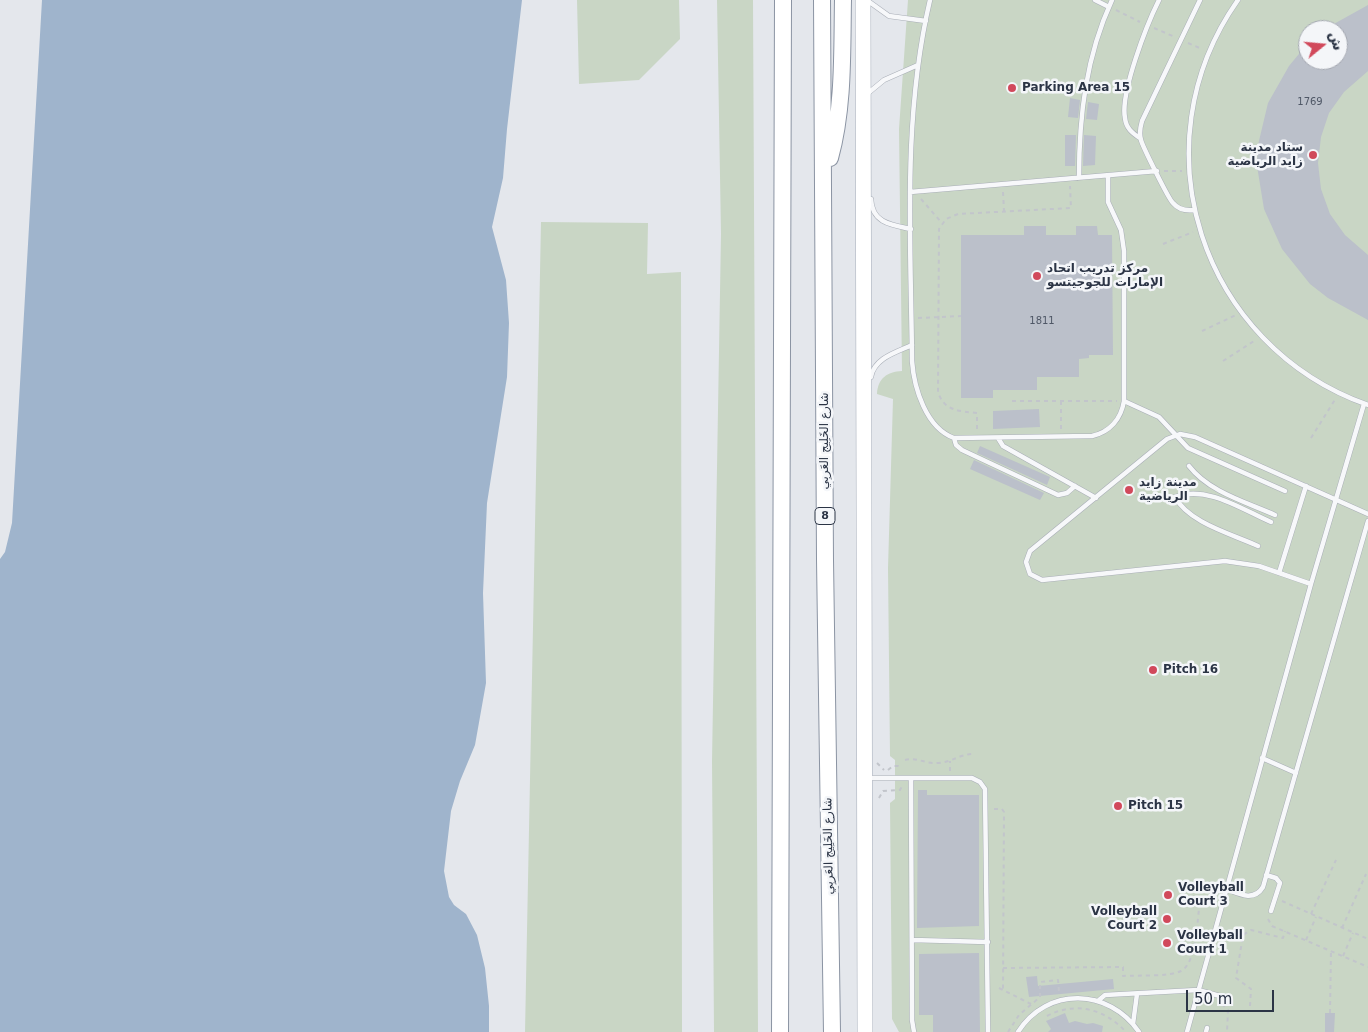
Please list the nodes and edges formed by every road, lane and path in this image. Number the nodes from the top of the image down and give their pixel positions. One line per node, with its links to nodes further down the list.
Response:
1 (783, 0): 111 (highway)
2 (822, 0): 26 (highway, شارع الخَلِيج العَربِي / 8)
3 (843, 0): 26 (highway)
4 (863, 0): 18 (main road)
5 (868, 0): 13 (lane)
6 (930, 0): 13 (lane)
7 (1095, 0): 12 (lane)
8 (1112, 0): 12 (lane)
9 (1159, 0): 14 (lane)
10 (1200, 0): 15 (lane)
11 (1238, 0): 16 (lane)
12 (1109, 7): 14 (path); 24 (lane)
13 (926, 21): 17 (lane)
14 (1148, 26): 15 (path); 19 (lane)
15 (1181, 40): 16 (path); 19 (lane)
16 (1210, 52): 22 (lane)
17 (918, 65): 18 (lane); 30 (lane)
18 (863, 99): 20 (main road)
19 (1140, 138): 21 (lane)
20 (863, 155): 27 (lane); 75 (main road)
21 (1157, 171): 22 (path); 23 (lane); 32 (lane)
22 (1189, 171): 32 (lane)
23 (1108, 176): 24 (lane); 50 (lane)
24 (1079, 178): 25 (lane)
25 (1069, 179): 28 (lane); 33 (path)
26 (823, 182): 112 (highway, شارع الخَلِيج العَربِي / 8)
27 (870, 184)
28 (1002, 184): 31 (lane); 33 (path)
29 (870, 190): 35 (lane)
30 (910, 192): 31 (lane); 35 (lane)
31 (920, 192): 34 (path)
32 (1194, 210): 36 (lane)
33 (1004, 212): 34 (path)
34 (942, 223): 40 (path)
35 (910, 229): 41 (lane)
36 (1199, 229): 37 (path); 38 (lane)
37 (1163, 244)
38 (1241, 313): 42 (path); 43 (lane)
39 (961, 316): 40 (path)
40 (938, 317): 41 (path); 55 (path)
41 (912, 318): 44 (lane)
42 (1202, 331)
43 (1261, 337): 45 (path); 47 (lane)
44 (912, 345): 46 (lane); 54 (lane)
45 (1223, 362)
46 (870, 380)
47 (1339, 394): 51 (lane); 57 (path)
48 (1012, 401): 49 (path)
49 (1062, 401): 50 (path); 53 (path)
50 (1124, 401): 52 (lane); 53 (lane)
51 (1366, 404): 63 (lane)
52 (1175, 435): 60 (lane); 61 (lane); 62 (lane)
53 (1061, 436): 56 (lane)
54 (954, 438): 55 (lane); 59 (lane)
55 (977, 438): 56 (lane)
56 (998, 438): 59 (lane)
57 (1311, 438)
58 (1189, 466): 64 (lane)
59 (1076, 486): 62 (lane)
60 (1306, 486): 63 (lane); 69 (lane)
61 (1285, 491)
62 (1096, 498): 69 (lane)
63 (1336, 500): 65 (lane); 70 (lane)
64 (1275, 514)
65 (1368, 514)
66 (1368, 521): 74 (lane)
67 (1271, 522): 68 (lane)
68 (1258, 546)
69 (1279, 573): 70 (lane)
70 (1311, 584): 72 (lane)
71 (974, 754): 73 (path)
72 (1262, 758): 74 (lane); 83 (lane)
73 (906, 760)
74 (1296, 773): 82 (lane)
75 (864, 778): 76 (lane); 113 (main road)
76 (902, 778): 77 (lane); 78 (path)
77 (911, 778): 79 (lane); 93 (lane)
78 (879, 799)
79 (986, 809): 95 (lane); 99 (path)
80 (1336, 860): 87 (path)
81 (1366, 874): 89 (path)
82 (1266, 875): 83 (lane); 84 (lane)
83 (1226, 889): 102 (lane)
84 (1276, 898): 86 (lane); 87 (path)
85 (1200, 902): 99 (path)
86 (1271, 911): 90 (path)
87 (1311, 914): 88 (path)
88 (1316, 916): 89 (path); 94 (path)
89 (1342, 928): 91 (path)
90 (1285, 931): 94 (path); 106 (path)
91 (1353, 933): 92 (path); 97 (path)
92 (1368, 939)
93 (912, 940): 95 (lane); 114 (lane)
94 (1306, 940): 96 (path)
95 (988, 942): 115 (lane)
96 (1331, 951): 97 (path); 108 (path)
97 (1343, 956): 98 (path)
98 (1368, 967)
99 (1003, 968): 101 (path)
100 (999, 988): 101 (path)
101 (1003, 990): 107 (path)
102 (1198, 990): 103 (lane); 104 (lane); 119 (lane)
103 (1137, 994): 105 (lane); 110 (lane)
104 (1220, 996): 120 (path)
105 (1098, 1000): 107 (lane); 110 (lane)
106 (1250, 1006)
107 (1040, 1009): 116 (lane)
108 (1330, 1013)
109 (1044, 1018): 117 (path)
110 (1133, 1024): 118 (lane)
111 (780, 1032)
112 (832, 1032)
113 (866, 1032)
114 (914, 1032)
115 (988, 1032)
116 (1018, 1032)
117 (1126, 1032)
118 (1139, 1032)
119 (1187, 1032)
120 (1226, 1032)

